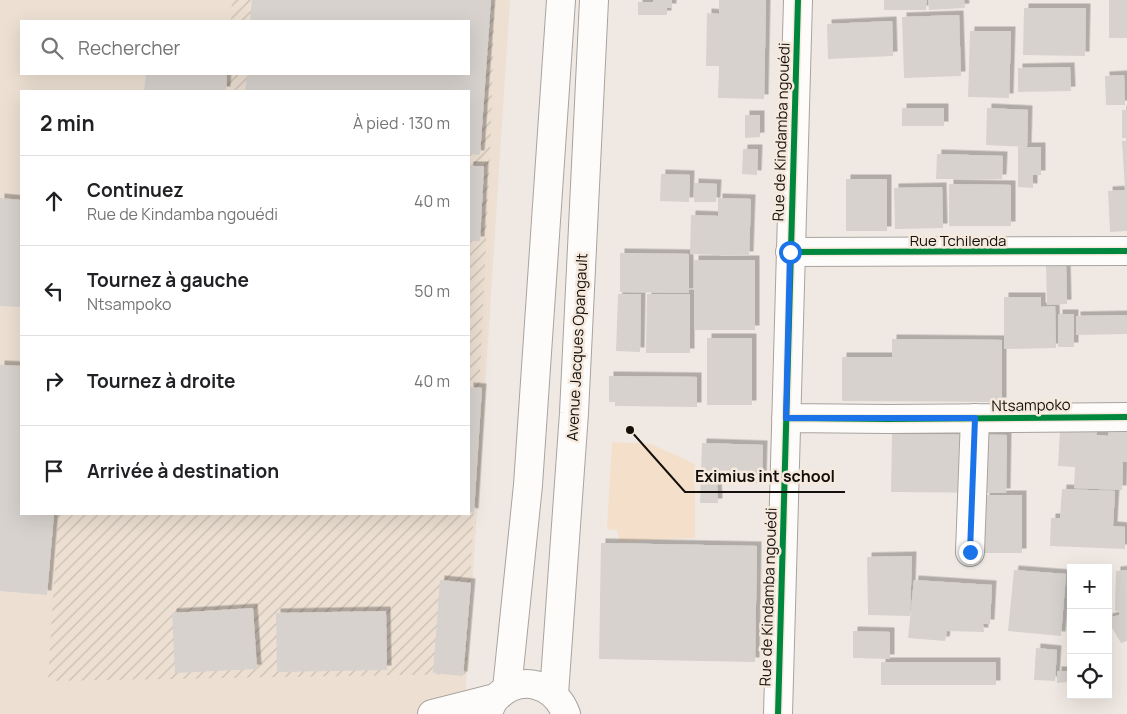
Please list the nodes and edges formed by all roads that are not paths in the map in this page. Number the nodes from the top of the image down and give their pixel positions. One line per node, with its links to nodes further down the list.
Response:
1 (562, 0): 10 (main road)
2 (594, 0): 11 (main road, Avenue Jacques Opangault)
3 (798, 0): 5 (main road, Rue de Kindamba ngouédi)
4 (1127, 251): 5 (main road, Rue Tchilenda)
5 (790, 252): 7 (main road, Rue de Kindamba ngouédi)
6 (1127, 416): 8 (main road, Ntsampoko)
7 (786, 418): 8 (main road, Ntsampoko); 13 (main road, Rue de Kindamba ngouédi)
8 (975, 418): 9 (main road)
9 (970, 552)
10 (496, 700): 11 (main road); 12 (main road)
11 (560, 704)
12 (432, 714)
13 (778, 714)

